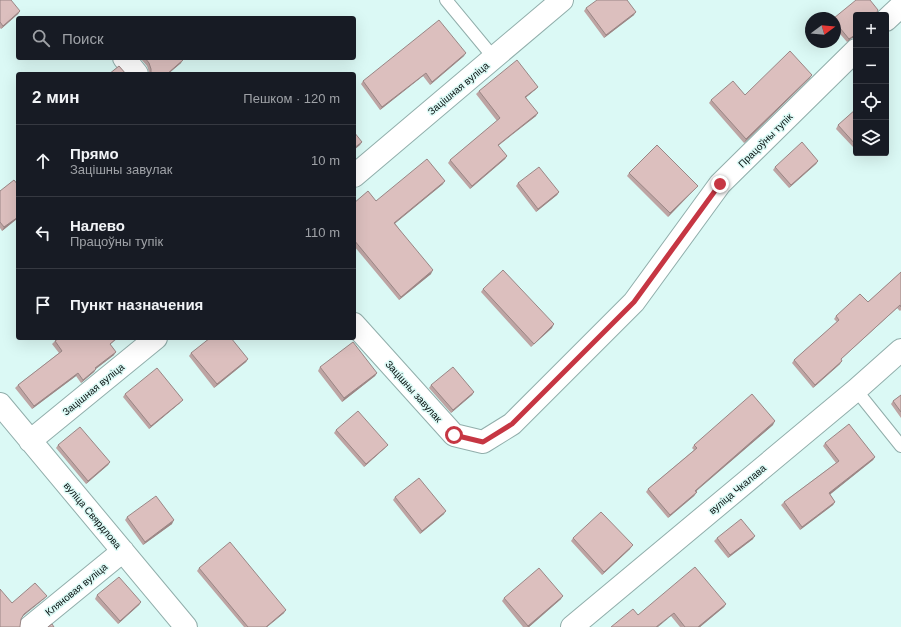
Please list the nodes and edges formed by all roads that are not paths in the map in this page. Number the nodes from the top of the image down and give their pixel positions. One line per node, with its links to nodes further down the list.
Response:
1 (446, 0): 6 (lane)
2 (562, 0): 6 (street, Зацішная вуліца)
3 (901, 6): 4 (street)
4 (889, 17)
5 (853, 53): 16 (street, Працоўны тупік)
6 (494, 58): 9 (street, Зацішная вуліца)
7 (126, 60): 8 (street)
8 (135, 72)
9 (356, 174)
10 (356, 326): 16 (street, Зацішны завулак)
11 (154, 340): 15 (street, Зацішная вуліца)
12 (901, 350): 13 (street, вуліца Чкалава)
13 (856, 390): 17 (lane); 21 (street, вуліца Чкалава)
14 (0, 404): 15 (street, вуліца Свярдлова)
15 (30, 440): 18 (street, вуліца Свярдлова)
16 (483, 442)
17 (901, 446)
18 (123, 551): 19 (street, Кляновая вуліца); 20 (street, вуліца Свярдлова)
19 (30, 627)
20 (186, 627)
21 (572, 627)

